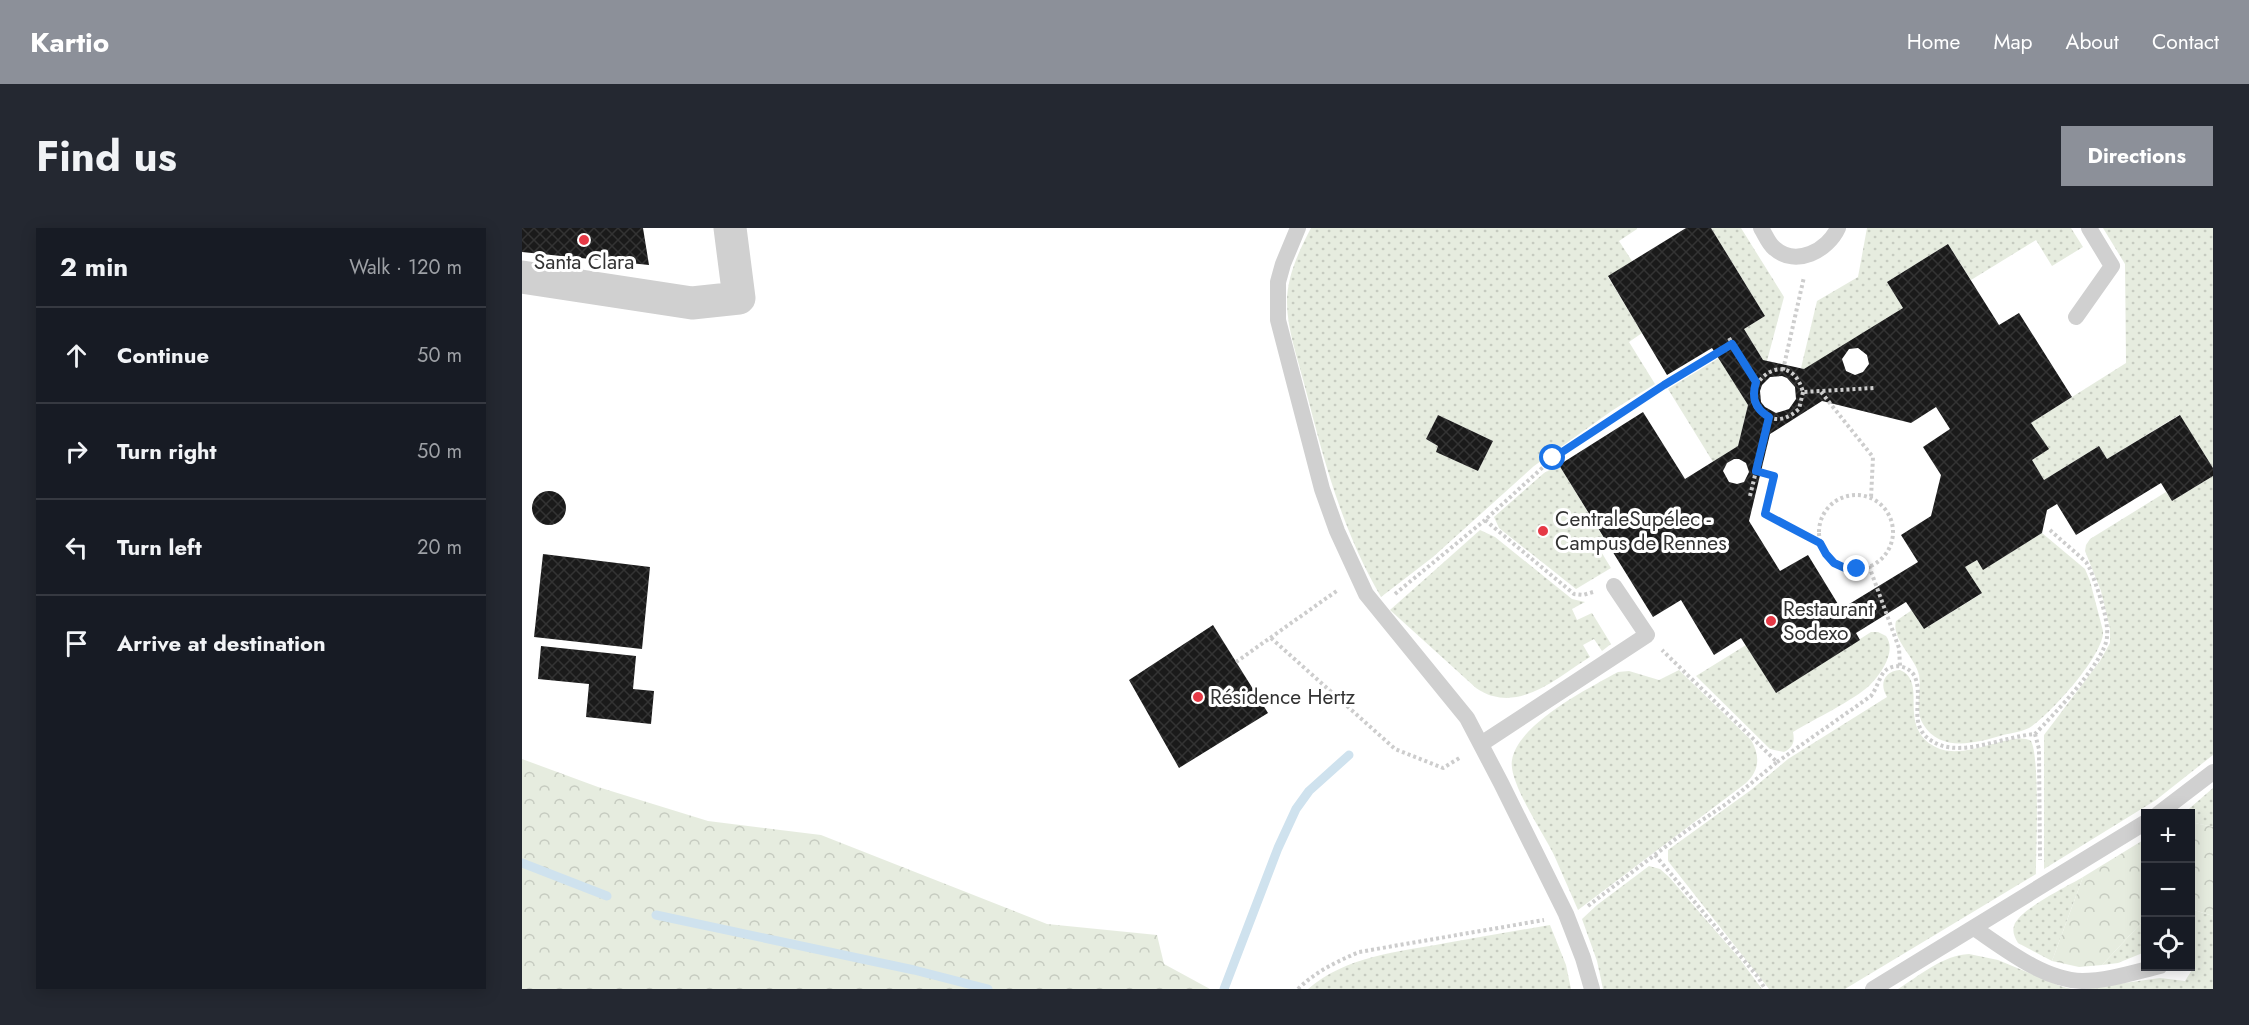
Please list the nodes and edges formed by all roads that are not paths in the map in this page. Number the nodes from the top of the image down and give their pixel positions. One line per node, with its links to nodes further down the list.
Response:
1 (730, 228): 6 (street)
2 (1298, 228): 9 (lane)
3 (1761, 228): 4 (lane)
4 (1838, 228)
5 (2088, 228): 7 (lane)
6 (522, 277)
7 (2076, 317)
8 (1614, 586): 9 (lane)
9 (1480, 744): 15 (lane)
10 (2213, 772): 11 (lane)
11 (2163, 809)
12 (2141, 824): 13 (lane)
13 (1974, 928): 14 (lane); 16 (lane)
14 (2141, 970)
15 (1592, 989)
16 (1873, 989)

